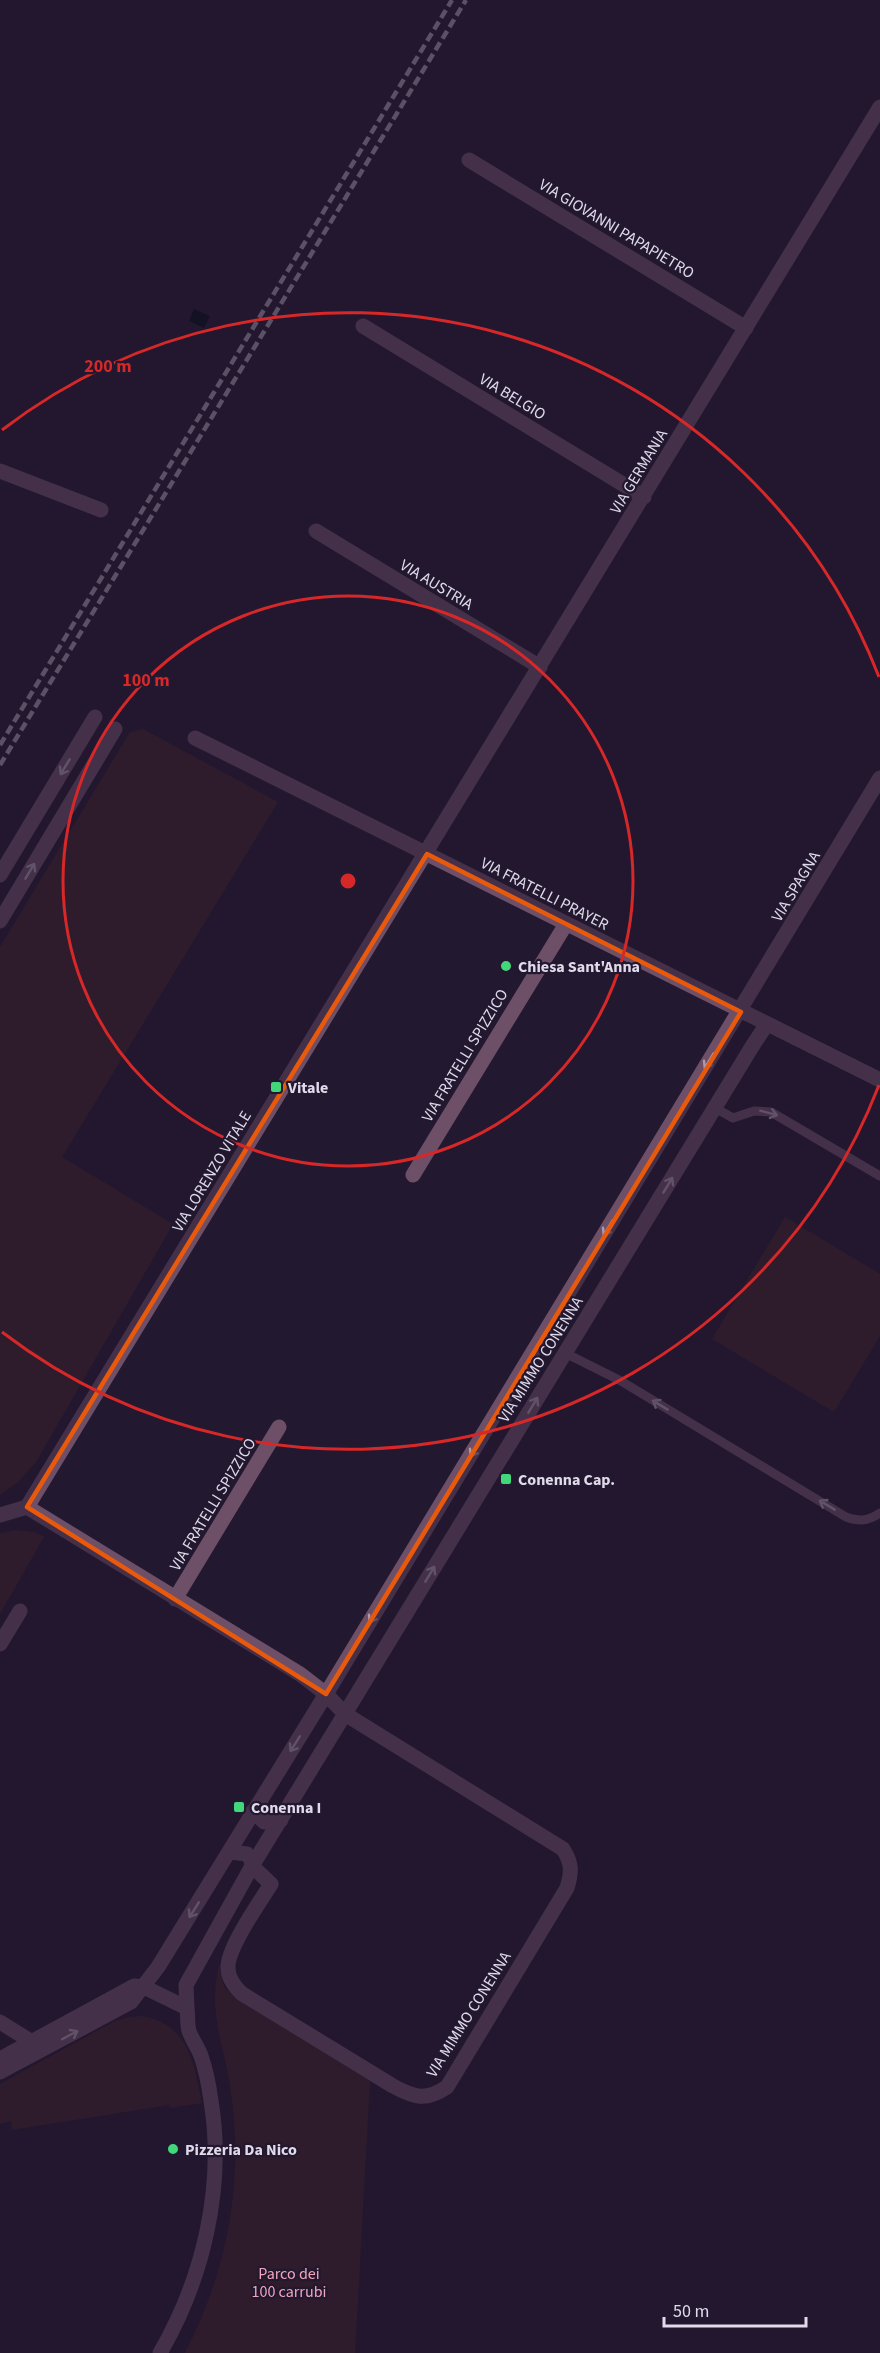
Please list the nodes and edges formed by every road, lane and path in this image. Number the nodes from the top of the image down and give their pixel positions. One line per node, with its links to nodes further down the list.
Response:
1 (880, 107): 4 (street, VIA GERMANIA)
2 (469, 160): 4 (street, VIA GIOVANNI PAPAPIETRO)
3 (363, 326): 6 (street, VIA BELGIO)
4 (746, 328): 6 (street, VIA GERMANIA)
5 (0, 471): 7 (street)
6 (644, 497): 9 (street, VIA GERMANIA)
7 (101, 510)
8 (316, 531): 9 (street, VIA AUSTRIA)
9 (540, 668): 14 (street, VIA GERMANIA)
10 (95, 717): 15 (street, one-way to 15)
11 (115, 729): 16 (street, one-way to 11)
12 (195, 738): 14 (street, VIA FRATELLI PRAYER)
13 (880, 778): 18 (street, VIA SPAGNA)
14 (427, 854): 17 (street, VIA FRATELLI PRAYER); 29 (street, VIA LORENZO VITALE)
15 (0, 875)
16 (0, 921)
17 (566, 924): 18 (street, VIA FRATELLI PRAYER); 22 (street, VIA FRATELLI SPIZZICO)
18 (741, 1012): 19 (street, VIA FRATELLI PRAYER); 24 (street, VIA MIMMO CONENNA, one-way to 24)
19 (767, 1024): 20 (street, VIA FRATELLI PRAYER); 21 (street, VIA MIMMO CONENNA)
20 (880, 1080)
21 (715, 1108): 23 (lane, one-way to 23); 25 (street, VIA MIMMO CONENNA, one-way to 21)
22 (413, 1175)
23 (880, 1176)
24 (542, 1338): 25 (street); 26 (street, VIA MIMMO CONENNA)
25 (565, 1353): 27 (street, VIA MIMMO CONENNA); 30 (lane, one-way to 25)
26 (524, 1368): 27 (street); 35 (street, VIA MIMMO CONENNA, one-way to 35)
27 (548, 1380): 36 (street, VIA MIMMO CONENNA, one-way to 27)
28 (279, 1427): 32 (street, VIA FRATELLI SPIZZICO)
29 (27, 1508): 31 (street); 32 (street)
30 (880, 1513)
31 (0, 1515)
32 (175, 1599): 35 (street)
33 (20, 1611): 34 (street)
34 (0, 1644)
35 (326, 1694): 36 (street, VIA MIMMO CONENNA); 37 (street, VIA MIMMO CONENNA, one-way to 37)
36 (345, 1714): 38 (street, VIA MIMMO CONENNA); 40 (street, VIA MIMMO CONENNA)
37 (254, 1810): 38 (street); 39 (street, VIA MIMMO CONENNA)
38 (281, 1820): 40 (street, VIA MIMMO CONENNA)
39 (230, 1852): 40 (street, VIA MIMMO CONENNA); 41 (street, VIA MIMMO CONENNA, one-way to 41)
40 (252, 1866): 42 (street, VIA MIMMO CONENNA)
41 (144, 1987): 42 (street); 44 (street); 46 (street, VIA MIMMO CONENNA, one-way to 41)
42 (187, 2008): 47 (street, VIA MIMMO CONENNA)
43 (0, 2022): 44 (street)
44 (32, 2042): 45 (street)
45 (0, 2059)
46 (0, 2072)
47 (160, 2353)

